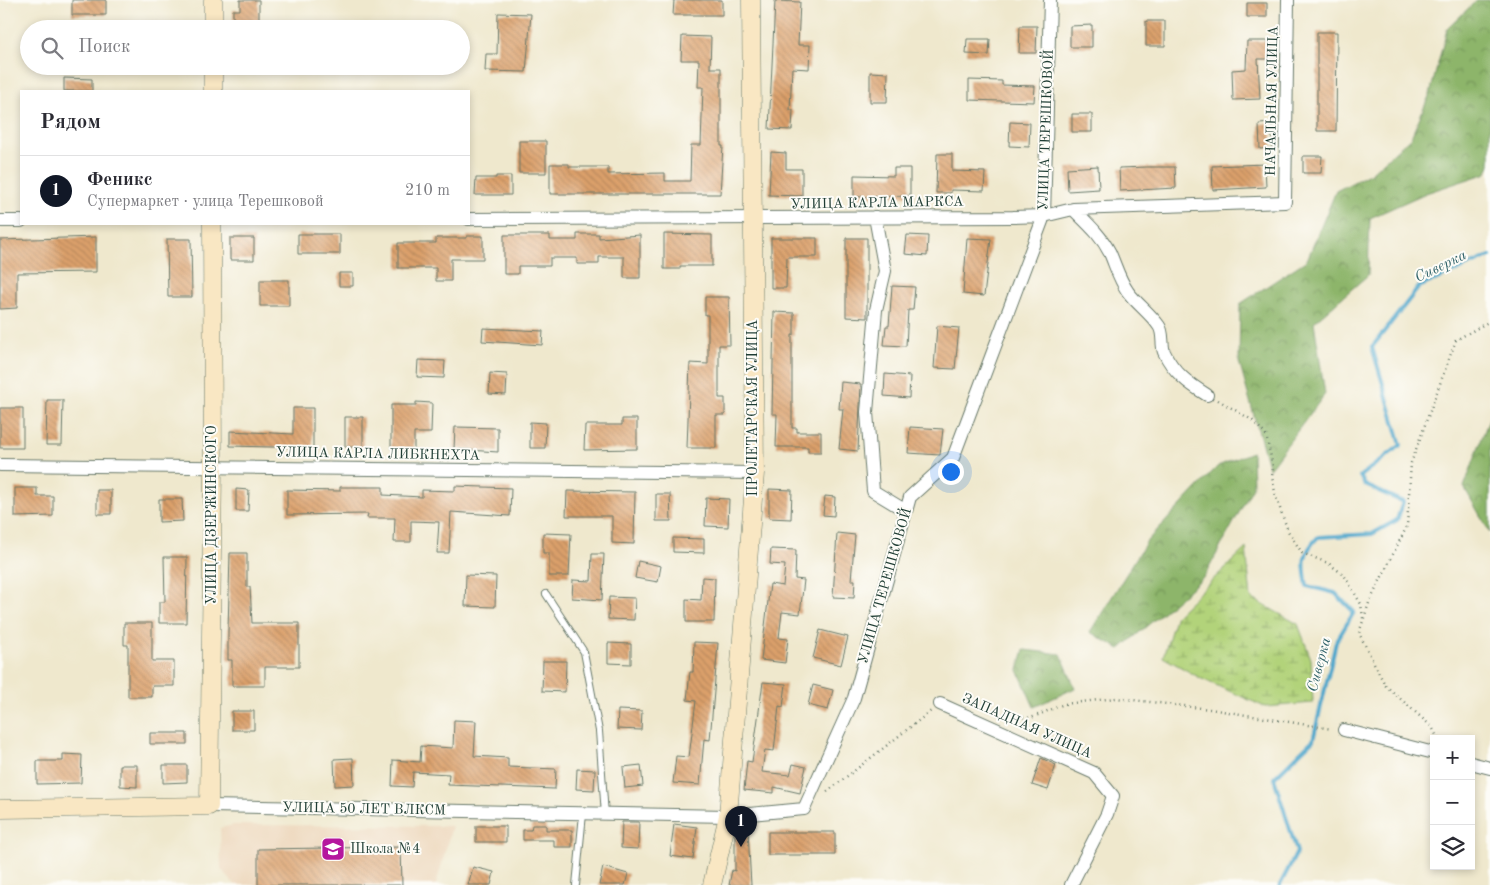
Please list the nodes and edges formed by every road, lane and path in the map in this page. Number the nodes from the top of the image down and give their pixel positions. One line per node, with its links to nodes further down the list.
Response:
1 (213, 0): 5 (main road)
2 (751, 0): 14 (main road, ПРОЛЕТАРСКАЯ УЛИЦА)
3 (1050, 0): 10 (street, УЛИЦА ТЕРЕШКОВОЙ)
4 (1288, 0): 8 (street, НАЧАЛЬНАЯ УЛИЦА)
5 (213, 20)
6 (213, 75): 7 (main road)
7 (213, 90)
8 (1285, 202): 9 (street, УЛИЦА КАРЛА МАРКСА)
9 (1072, 210): 10 (street, УЛИЦА КАРЛА МАРКСА); 18 (street)
10 (1044, 216): 11 (street, УЛИЦА КАРЛА МАРКСА); 22 (street, УЛИЦА ТЕРЕШКОВОЙ)
11 (875, 217): 14 (street, УЛИЦА КАРЛА МАРКСА); 22 (street)
12 (470, 219): 14 (street, УЛИЦА КАРЛА МАРКСА)
13 (20, 220): 15 (street)
14 (752, 220): 21 (main road, ПРОЛЕТАРСКАЯ УЛИЦА)
15 (0, 221)
16 (212, 225): 20 (main road, УЛИЦА ДЗЕРЖИНСКОГО)
17 (1490, 321): 24 (path)
18 (1207, 395): 24 (path)
19 (0, 465): 20 (street, УЛИЦА КАРЛА ЛИБКНЕХТА)
20 (213, 466): 21 (street, УЛИЦА КАРЛА ЛИБКНЕХТА); 33 (main road, УЛИЦА ДЗЕРЖИНСКОГО)
21 (755, 473): 37 (main road, ПРОЛЕТАРСКАЯ УЛИЦА)
22 (906, 511): 37 (street, УЛИЦА ТЕРЕШКОВОЙ)
23 (546, 594): 36 (lane)
24 (1364, 620): 28 (path)
25 (940, 704): 32 (path); 40 (street, ЗАПАДНАЯ УЛИЦА)
26 (993, 714): 27 (path)
27 (1344, 730): 29 (street)
28 (1436, 735)
29 (1430, 753)
30 (1475, 764): 31 (street)
31 (1490, 768)
32 (826, 792)
33 (209, 806): 34 (main road, УЛИЦА 50 ЛЕТ ВЛКСМ); 35 (street, УЛИЦА 50 ЛЕТ ВЛКСМ)
34 (0, 810)
35 (583, 814): 36 (street, УЛИЦА 50 ЛЕТ ВЛКСМ); 38 (lane)
36 (605, 814): 37 (street, УЛИЦА 50 ЛЕТ ВЛКСМ)
37 (728, 816): 39 (main road)
38 (576, 885)
39 (712, 885)
40 (1072, 885)

